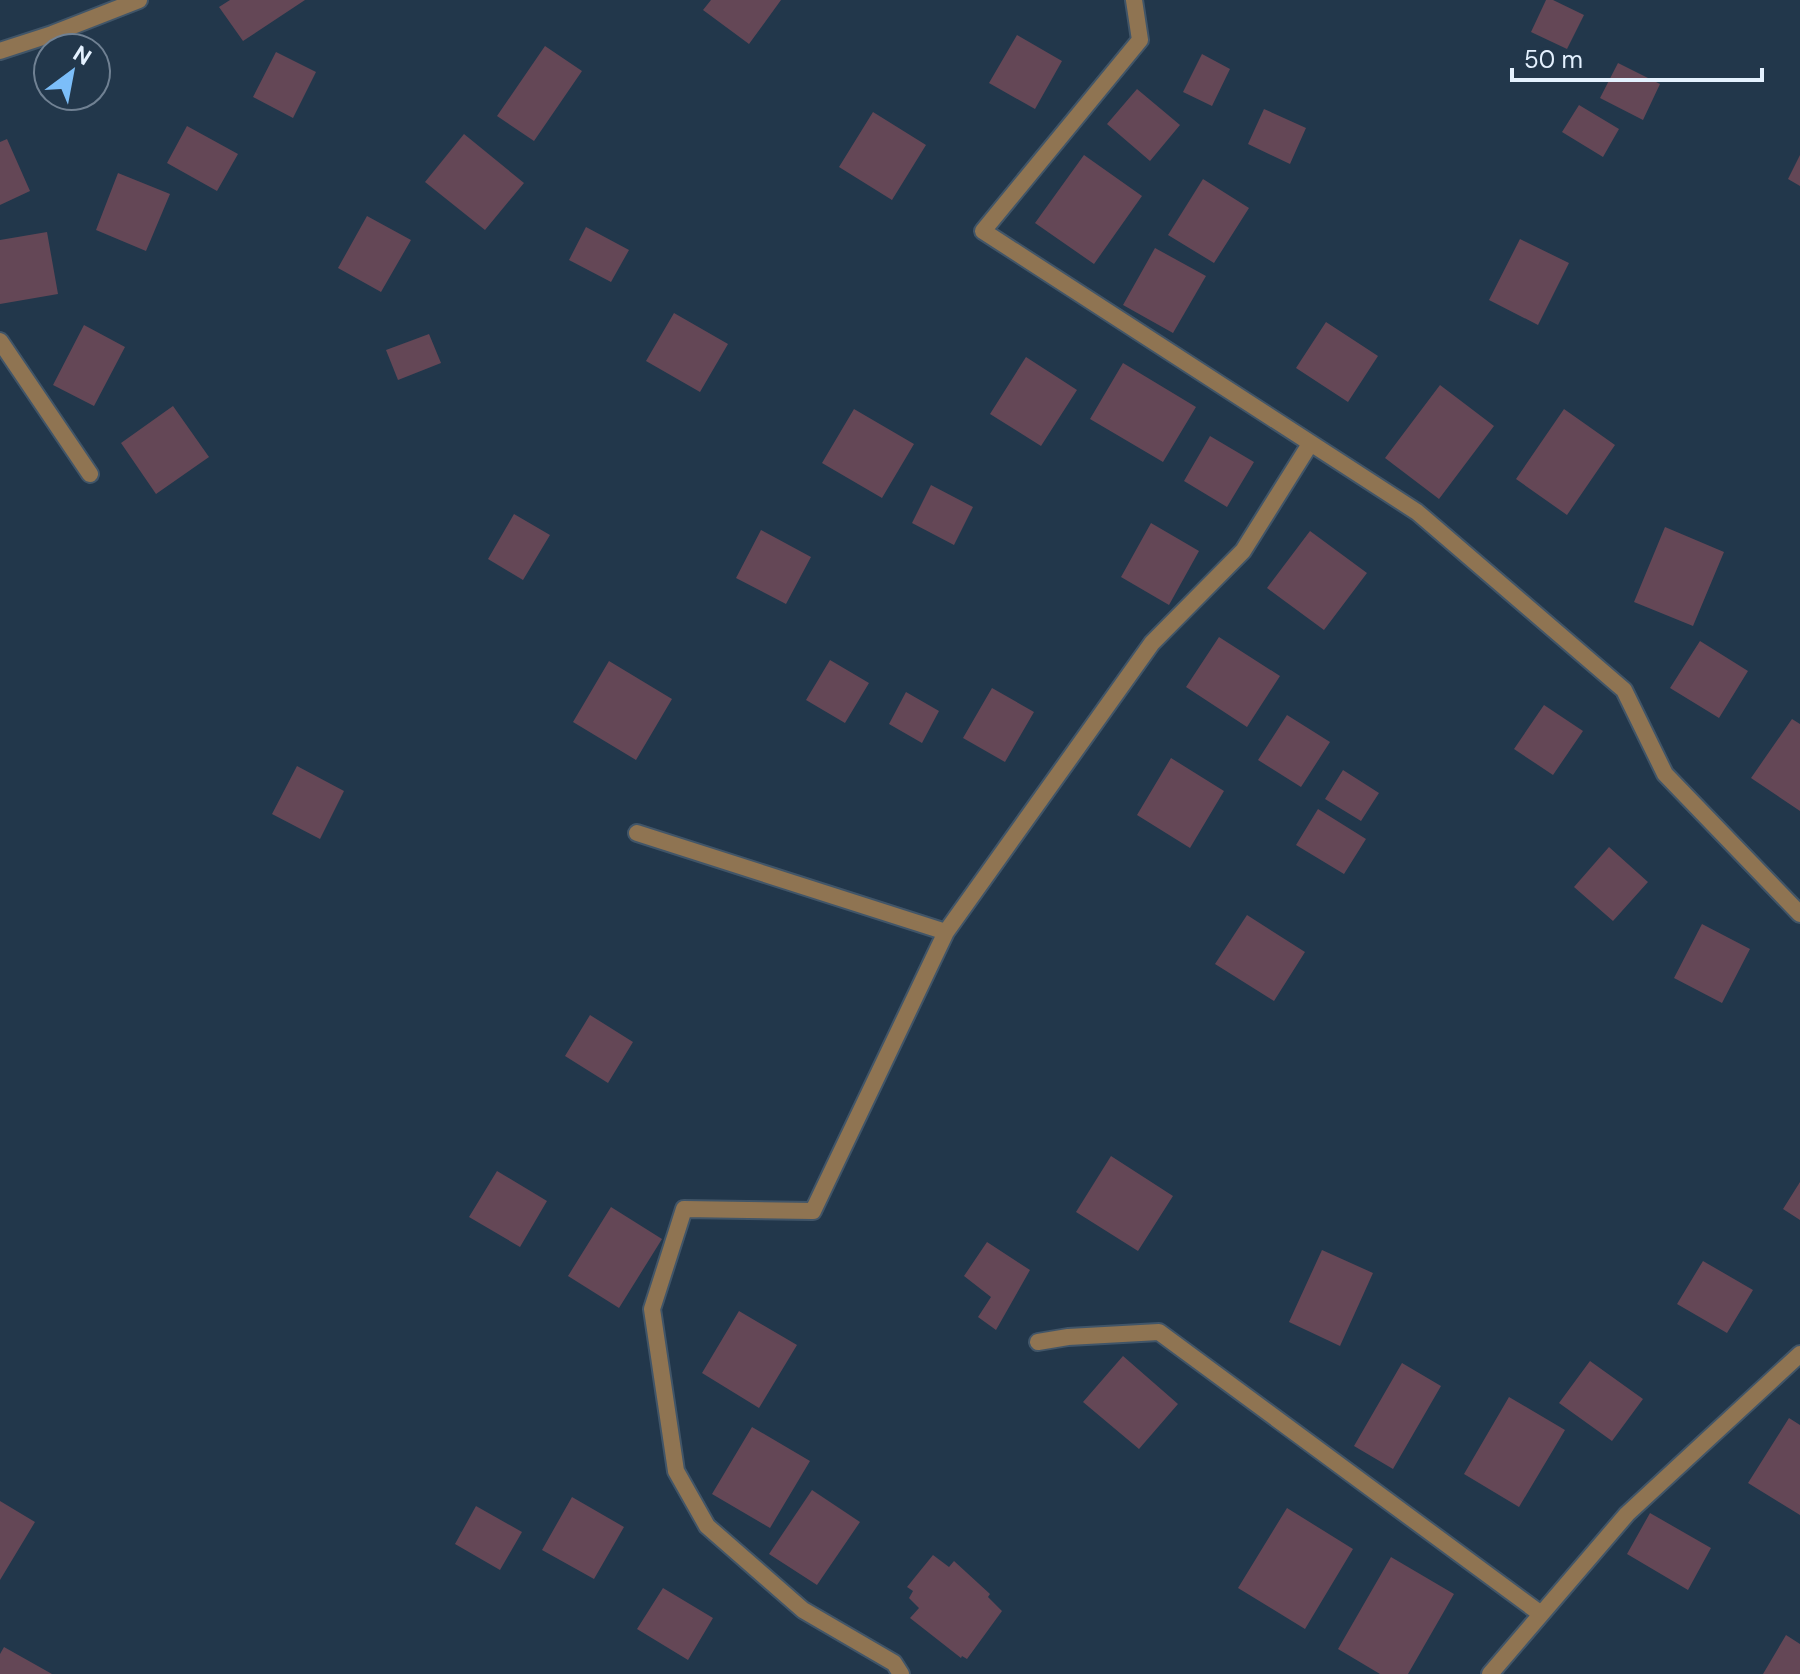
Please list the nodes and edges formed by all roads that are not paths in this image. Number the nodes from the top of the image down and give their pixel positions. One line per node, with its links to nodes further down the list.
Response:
1 (139, 0): 3 (street)
2 (1134, 0): 5 (street)
3 (0, 51)
4 (0, 341): 6 (street)
5 (1310, 444): 8 (street); 9 (street)
6 (90, 474)
7 (637, 833): 9 (street)
8 (1800, 914)
9 (946, 932): 13 (street)
10 (1038, 1342): 12 (street)
11 (1800, 1354): 12 (street)
12 (1541, 1614): 14 (street)
13 (901, 1674)
14 (1490, 1674)

